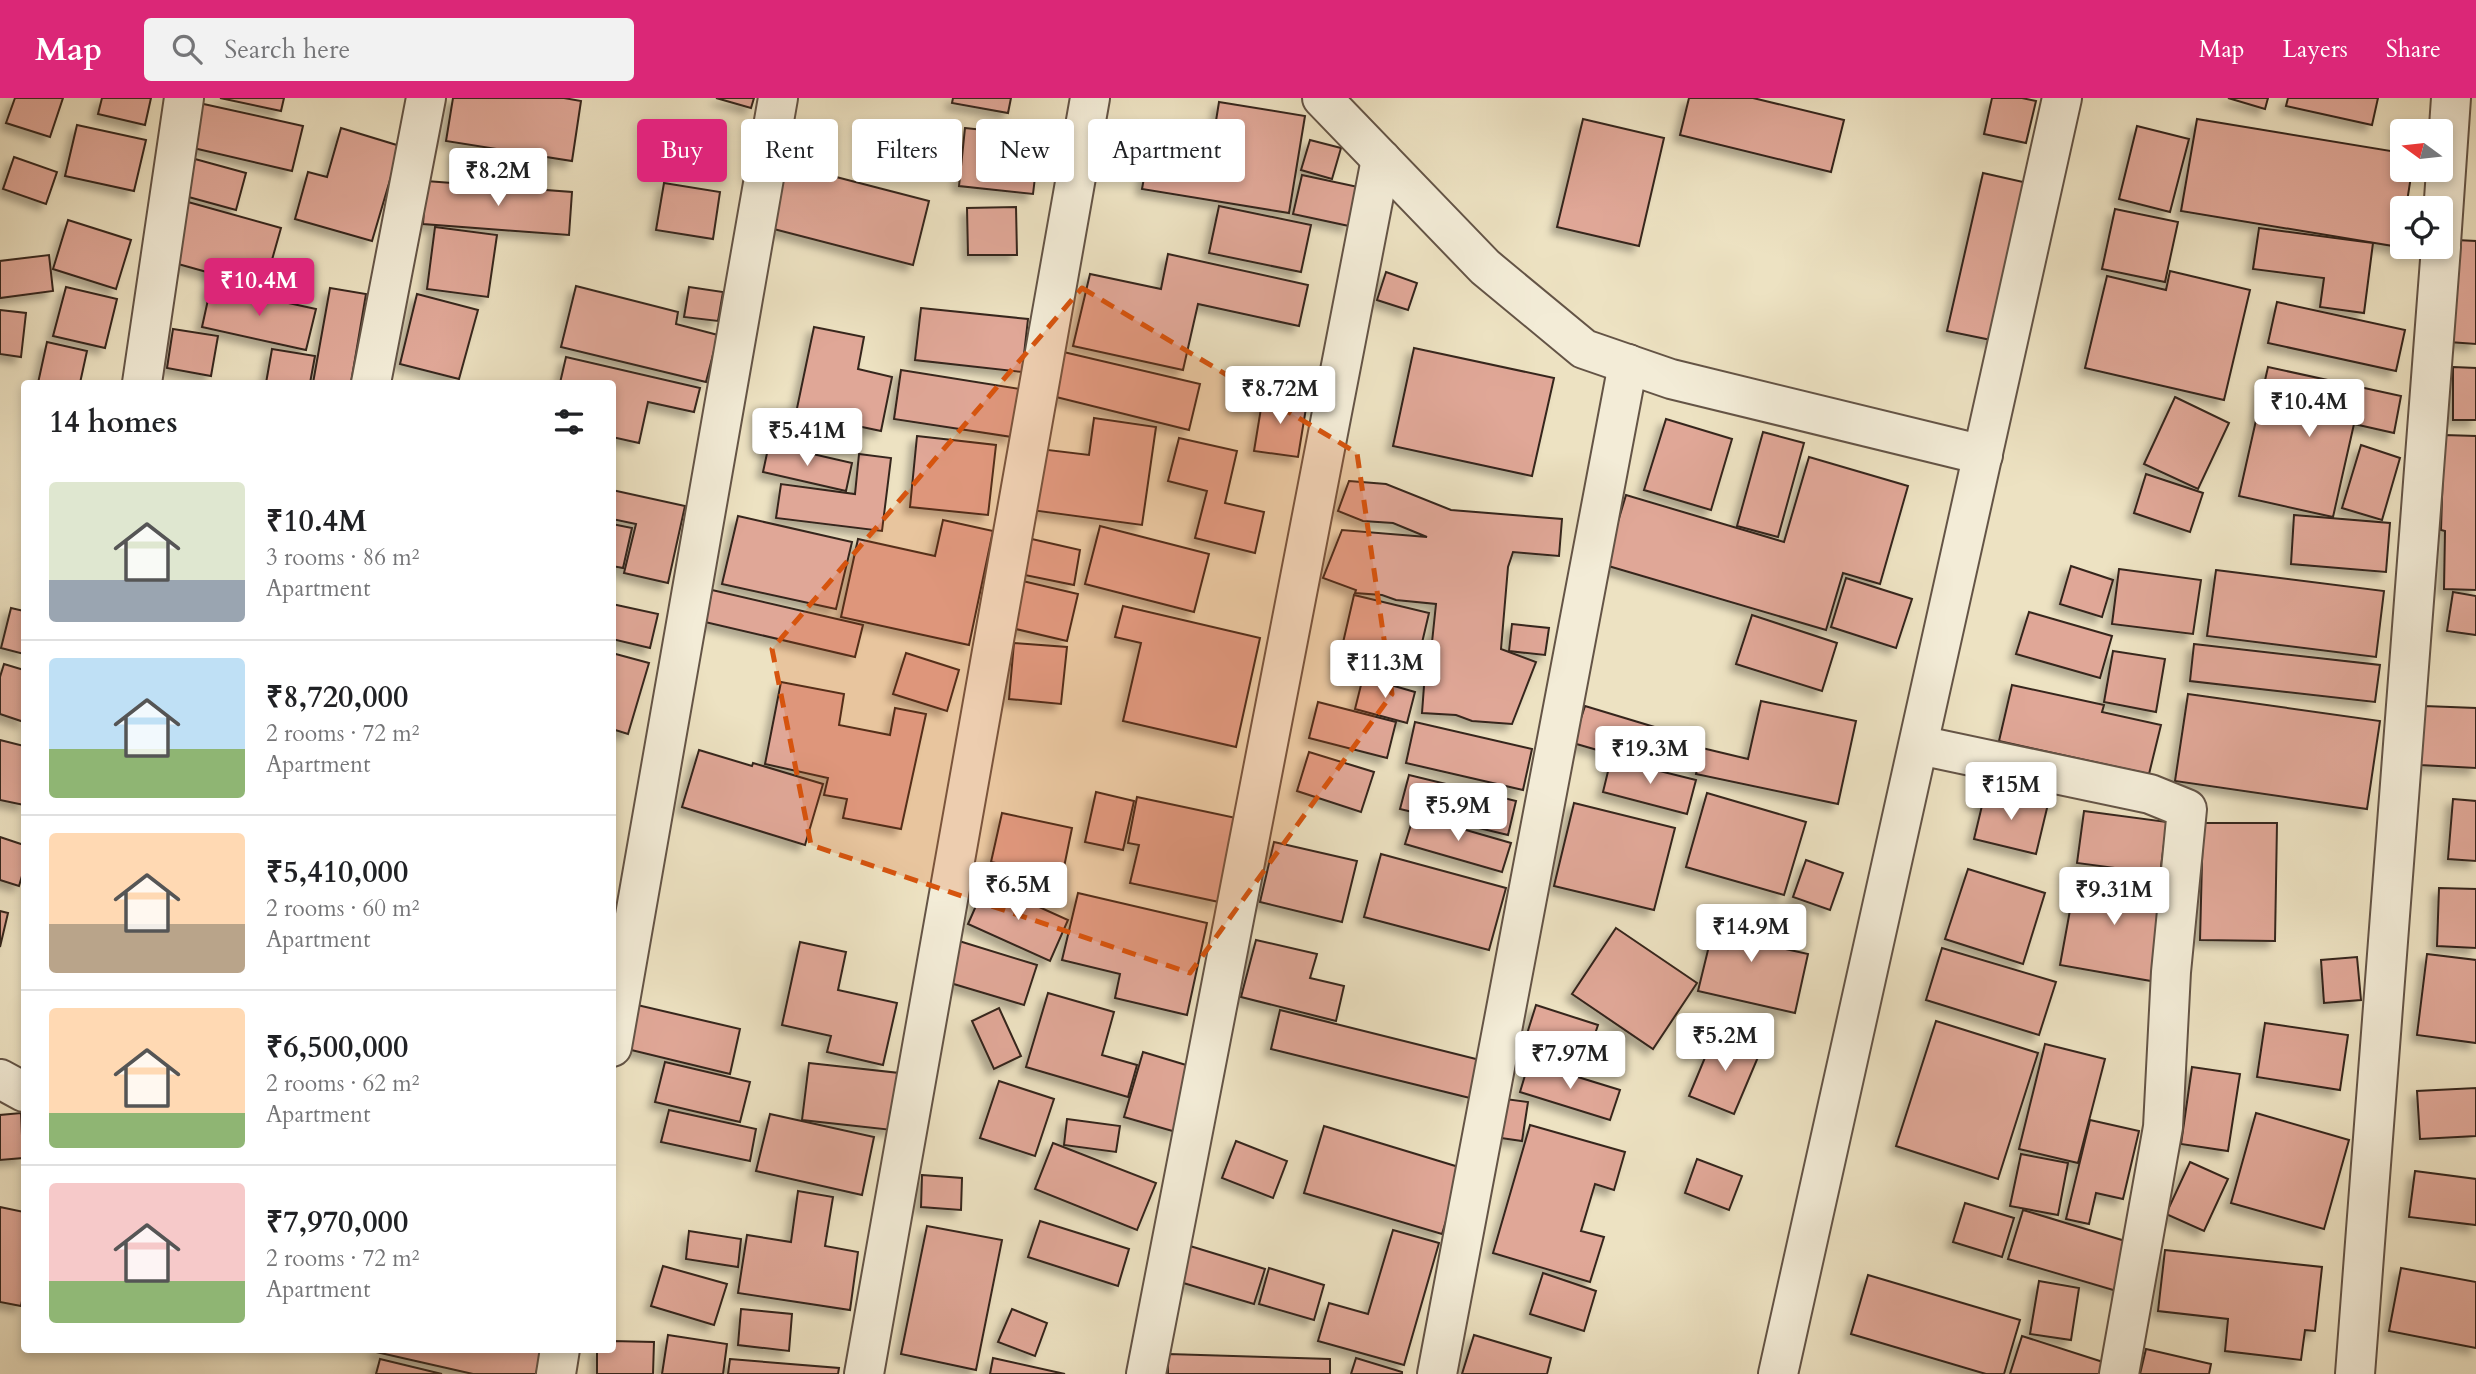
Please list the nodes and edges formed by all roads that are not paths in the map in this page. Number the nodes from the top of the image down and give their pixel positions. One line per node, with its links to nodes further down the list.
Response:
1 (184, 98): 12 (street)
2 (426, 98): 13 (street)
3 (778, 98): 16 (street)
4 (1090, 98): 21 (street)
5 (1322, 98): 8 (street)
6 (2062, 98): 14 (street)
7 (2459, 120): 9 (street)
8 (1381, 159): 11 (street); 22 (street)
9 (2448, 196)
10 (2440, 259): 26 (street)
11 (1628, 364): 14 (street); 23 (street)
12 (142, 380)
13 (372, 380)
14 (1983, 455): 15 (street)
15 (1919, 745): 24 (street); 25 (street)
16 (616, 1024)
17 (0, 1079): 18 (street)
18 (21, 1090)
19 (559, 1353): 20 (street)
20 (556, 1374)
21 (864, 1374)
22 (1146, 1374)
23 (1437, 1374)
24 (1778, 1374)
25 (2119, 1374)
26 (2356, 1374)

